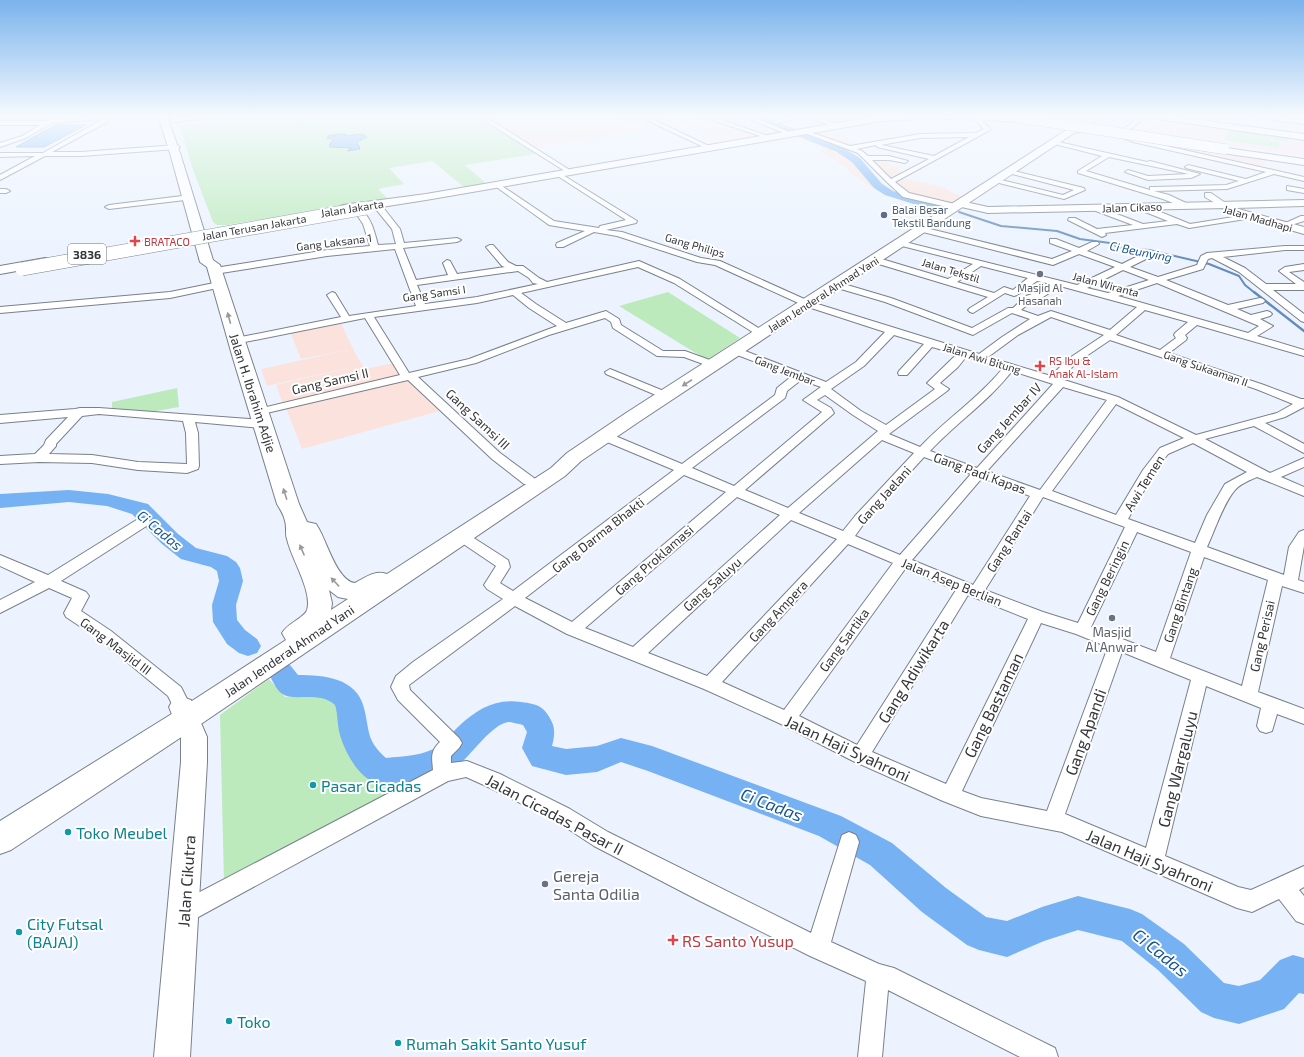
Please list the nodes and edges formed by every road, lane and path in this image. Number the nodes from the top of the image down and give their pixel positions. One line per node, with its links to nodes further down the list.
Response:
1 (21, 165): 21 (street)
2 (179, 165): 35 (main road, Jalan H. Ibrahim Adjie)
3 (181, 165): 35 (main road, Jalan H. Ibrahim Adjie)
4 (559, 165): 14 (street)
5 (609, 165): 14 (main road, Jalan Jakarta)
6 (873, 165): 26 (street)
7 (922, 165): 26 (street)
8 (1020, 165): 15 (main road, Jalan Jenderal Ahmad Yani)
9 (1091, 165): 19 (street)
10 (1146, 165): 16 (street)
11 (1155, 165): 20 (street)
12 (1186, 165): 22 (street)
13 (1244, 165): 17 (street)
14 (570, 172): 18 (main road, Jalan Jakarta)
15 (1010, 172): 28 (main road, Jalan Jenderal Ahmad Yani); 29 (street)
16 (1128, 172): 20 (street); 23 (street)
17 (1274, 172): 24 (street); 25 (street)
18 (558, 174): 27 (main road, Jalan Jakarta); 52 (street)
19 (1086, 174): 23 (street); 29 (street)
20 (1196, 174): 22 (street)
21 (1, 176)
22 (1228, 176): 25 (street)
23 (1106, 179): 31 (street)
24 (1304, 179)
25 (1248, 181): 31 (street)
26 (890, 182): 38 (street)
27 (497, 185): 33 (main road, Jalan Jakarta); 52 (street, Gang Philips)
28 (992, 186): 29 (street); 38 (main road, Jalan Jenderal Ahmad Yani)
29 (1063, 186)
30 (1290, 188): 32 (street)
31 (1144, 190): 39 (street)
32 (1304, 191)
33 (426, 197): 42 (main road, Jalan Jakarta); 44 (main road); 54 (main road, Jalan Jakarta)
34 (122, 198): 35 (street)
35 (189, 198): 41 (street); 48 (main road, Jalan H. Ibrahim Adjie)
36 (1214, 201): 37 (street, Jalan Cikaso); 39 (street, Jalan Cikaso); 45 (street, Jalan Madhapi)
37 (1304, 203)
38 (958, 205): 43 (street, Jalan Cikaso); 53 (main road, Jalan Jenderal Ahmad Yani)
39 (1184, 205): 40 (street, Jalan Cikaso)
40 (1138, 206): 43 (street, Jalan Cikaso); 49 (street)
41 (109, 207)
42 (379, 208): 44 (main road, Jalan Jakarta); 65 (street)
43 (1096, 208): 50 (street)
44 (362, 210): 54 (main road, Jalan Jakarta); 68 (street); 79 (main road, Jalan Terusan Jakarta, bridge)
45 (1252, 216): 49 (street); 51 (street, Jalan Madhapi)
46 (1304, 218): 51 (street)
47 (1072, 220): 55 (street)
48 (198, 221): 54 (main road); 58 (main road, Jalan H. Ibrahim Adjie); 60 (main road)
49 (1176, 222): 50 (street)
50 (1142, 226): 55 (street)
51 (1285, 226): 56 (street, Jalan Madhapi)
52 (595, 230): 64 (street); 97 (street, Gang Philips)
53 (921, 230): 62 (main road, Jalan Jenderal Ahmad Yani); 69 (street); 76 (street)
54 (234, 231): 58 (main road)
55 (1095, 232): 57 (street)
56 (1304, 232)
57 (1106, 237)
58 (205, 240): 60 (main road, Jalan Terusan Jakarta / 3836); 60 (main road); 80 (main road, Jalan H. Ibrahim Adjie)
59 (457, 240): 65 (street, Gang Laksana 1)
60 (174, 241): 79 (main road, Jalan Terusan Jakarta / 3836)
61 (1053, 241): 69 (street)
62 (901, 243): 72 (main road, Jalan Jenderal Ahmad Yani); 74 (street, Jalan Wiranta)
63 (1095, 244): 69 (street)
64 (560, 245)
65 (400, 246): 68 (street, Gang Laksana 1); 85 (street)
66 (490, 247): 78 (street)
67 (1304, 248): 70 (street)
68 (374, 249): 80 (street, Gang Laksana 1)
69 (1079, 251): 75 (street)
70 (1214, 256): 83 (street); 90 (street)
71 (1143, 257): 75 (street)
72 (875, 260): 84 (street, Jalan Tekstil); 88 (main road, Jalan Jenderal Ahmad Yani)
73 (447, 263): 82 (street)
74 (980, 263): 81 (street, Jalan Wiranta); 84 (street)
75 (1122, 266): 83 (street); 91 (street)
76 (1065, 267)
77 (1304, 267): 89 (street)
78 (515, 269): 82 (street); 87 (street)
79 (0, 271)
80 (216, 274): 98 (street, Gang Laksana 1); 118 (main road, Jalan H. Ibrahim Adjie, one-way to 80)
81 (1036, 277): 86 (street, Jalan Wiranta); 94 (street)
82 (454, 278): 85 (street)
83 (1160, 280): 95 (street); 101 (street)
84 (950, 282): 94 (street, Jalan Tekstil)
85 (412, 283): 100 (street)
86 (1059, 283): 91 (street, Jalan Wiranta); 104 (street)
87 (544, 285): 92 (street, Gang Samsi I); 115 (street, Gang Samsi I)
88 (837, 285): 97 (main road, Jalan Jenderal Ahmad Yani); 104 (street)
89 (1304, 286): 90 (street)
90 (1264, 287): 110 (street)
91 (1079, 288): 95 (street, Jalan Wiranta)
92 (515, 292): 100 (street, Gang Samsi I); 113 (street)
93 (332, 295): 111 (street)
94 (995, 296): 103 (street, Jalan Tekstil)
95 (1108, 296): 99 (street, Jalan Wiranta)
96 (1260, 301): 101 (street)
97 (808, 304): 114 (street, Jalan Awi Bitung); 115 (main road, Jalan Jenderal Ahmad Yani)
98 (62, 306): 102 (street, Gang Laksana 1); 107 (street)
99 (1144, 306): 112 (street, Jalan Wiranta); 116 (street, Gang Jembar IV)
100 (421, 307): 106 (street, Gang Samsi I)
101 (1228, 308): 108 (street)
102 (0, 310)
103 (973, 310)
104 (1015, 311): 109 (street)
105 (1268, 314): 108 (street)
106 (368, 315): 111 (street, Gang Samsi I); 130 (street, Gang Samsi III)
107 (55, 316)
108 (1250, 318): 117 (street)
109 (1039, 319): 116 (street, Gang Sukaaman II); 124 (street)
110 (1304, 319)
111 (347, 320): 118 (street, Gang Samsi I)
112 (1196, 321): 117 (street, Jalan Wiranta); 123 (street)
113 (565, 327): 125 (street, Gang Samsi II); 130 (street, Gang Samsi II)
114 (892, 331): 119 (street, Jalan Awi Bitung); 132 (street)
115 (763, 334): 120 (main road, Jalan Jenderal Ahmad Yani)
116 (1110, 335): 123 (street, Gang Sukaaman II); 131 (street, Gang Jembar IV)
117 (1249, 337): 121 (street, Jalan Wiranta)
118 (235, 341): 138 (main road, Jalan H. Ibrahim Adjie)
119 (930, 343): 122 (street, Jalan Awi Bitung); 128 (street)
120 (736, 351): 125 (main road, Jalan Jenderal Ahmad Yani); 129 (street, Gang Jembar)
121 (1304, 352)
122 (964, 353): 124 (street, Jalan Awi Bitung); 141 (street, Gang Saluyu)
123 (1162, 353): 135 (street, Gang Sukaaman II)
124 (981, 358): 126 (street, Jalan Awi Bitung)
125 (714, 365): 133 (main road, Jalan Jenderal Ahmad Yani, one-way to 133)
126 (1010, 367): 131 (street, Jalan Awi Bitung); 145 (street, Gang Jaelani)
127 (610, 372): 133 (street)
128 (902, 373)
129 (801, 375): 132 (street, Gang Jembar); 150 (street, Gang Darma Bhakti)
130 (411, 377): 138 (street, Gang Samsi II); 153 (street, Gang Samsi III)
131 (1057, 381): 134 (street, Jalan Awi Bitung); 151 (street, Gang Jembar IV)
132 (826, 388): 141 (street, Gang Jembar); 154 (street, Gang Proklamasi)
133 (667, 396): 142 (main road, Jalan Jenderal Ahmad Yani)
134 (1114, 399): 143 (street, Jalan Awi Bitung); 156 (street, Gang Rantai)
135 (1303, 402): 140 (street, Awi Temen)
136 (80, 411): 137 (street, Gang Samsi II); 139 (street, Gang Samsi II); 147 (street)
137 (188, 418): 138 (street, Gang Samsi II); 147 (street)
138 (260, 418): 158 (main road, Jalan H. Ibrahim Adjie, one-way to 138)
139 (0, 419)
140 (1255, 422): 143 (street, Awi Temen); 144 (street)
141 (883, 432): 145 (street, Gang Jembar); 157 (street, Gang Saluyu)
142 (604, 436): 146 (main road, Jalan Jenderal Ahmad Yani); 150 (street, Jalan Asep Berlian)
143 (1193, 439): 152 (street, Jalan Awi Bitung); 160 (street, Awi Temen)
144 (1304, 448)
145 (922, 452): 151 (street, Gang Padi Kapas); 163 (street, Gang Jaelani)
146 (574, 457): 153 (main road, Jalan Jenderal Ahmad Yani); 162 (main road, Jalan Jenderal Ahmad Yani)
147 (39, 458): 148 (street)
148 (0, 460)
149 (1304, 462): 152 (street, Gang Bintang)
150 (682, 470): 154 (street, Jalan Asep Berlian); 172 (street, Gang Darma Bhakti)
151 (979, 473): 156 (street, Gang Padi Kapas); 166 (street, Gang Jembar IV)
152 (1263, 475): 155 (street, Jalan Awi Bitung); 164 (street, Gang Bintang)
153 (529, 481): 169 (main road, Jalan Jenderal Ahmad Yani)
154 (735, 491): 157 (street, Jalan Asep Berlian); 176 (street, Gang Proklamasi)
155 (1304, 492)
156 (1041, 494): 160 (street, Gang Padi Kapas); 171 (street, Gang Rantai)
157 (790, 514): 163 (street, Jalan Asep Berlian); 179 (street, Gang Saluyu)
158 (296, 521): 169 (main road, Jalan H. Ibrahim Adjie, one-way to 158); 174 (main road, Jalan H. Ibrahim Adjie, one-way to 158)
159 (143, 522): 167 (street)
160 (1126, 523): 164 (street, Gang Padi Kapas); 177 (street, Gang Beringin)
161 (1304, 535): 168 (street, Gang Perisai)
162 (461, 536): 172 (street, Jalan Haji Syahroni); 185 (main road, Jalan Jenderal Ahmad Yani)
163 (846, 538): 166 (street, Jalan Asep Berlian); 182 (street, Gang Ampera)
164 (1199, 550): 168 (street, Gang Padi Kapas); 180 (street, Gang Bintang)
165 (0, 560): 167 (street, Gang Masjid III)
166 (902, 562): 171 (street, Jalan Asep Berlian); 187 (street, Gang Sartika)
167 (50, 580): 173 (street); 185 (street, Gang Masjid III)
168 (1283, 580): 170 (street, Gang Padi Kapas); 183 (street, Gang Perisai)
169 (370, 585)
170 (1304, 588)
171 (970, 590): 175 (street, Jalan Asep Berlian); 189 (street, Gang Adiwikarta)
172 (514, 599): 176 (street, Jalan Haji Syahroni); 190 (street, Gang Darma Bhakti)
173 (0, 607)
174 (317, 614): 185 (main road, Jalan Jenderal Ahmad Yani)
175 (1037, 616): 177 (street, Jalan Asep Berlian); 191 (street, Gang Bastaman)
176 (574, 630): 179 (street, Jalan Haji Syahroni)
177 (1082, 630): 178 (street, Jalan Asep Berlian)
178 (1117, 644): 180 (street, Jalan Asep Berlian); 192 (street, Gang Apandi)
179 (635, 655): 182 (street, Jalan Haji Syahroni)
180 (1161, 661): 181 (street, Jalan Asep Berlian)
181 (1200, 676): 183 (street, Jalan Asep Berlian); 196 (street, Gang Wargaluyu)
182 (710, 684): 187 (street, Jalan Haji Syahroni)
183 (1249, 694): 184 (street, Jalan Asep Berlian)
184 (1270, 703): 186 (street, Jalan Asep Berlian); 188 (street)
185 (185, 712): 193 (main road, Jalan Jenderal Ahmad Yani); 194 (main road, Jalan Jenderal Ahmad Yani); 199 (street, Jalan Cikutra)
186 (1304, 717)
187 (787, 719): 189 (street, Jalan Haji Syahroni)
188 (1266, 726)
189 (860, 755): 191 (street, Jalan Haji Syahroni)
190 (442, 763): 199 (street, Jalan Cicadas Pasar II); 201 (street, Jalan Cicadas Pasar II)
191 (950, 795): 192 (street, Jalan Haji Syahroni)
192 (1054, 821): 196 (street, Jalan Haji Syahroni)
193 (0, 824)
194 (0, 839)
195 (849, 842): 201 (street)
196 (1153, 862): 198 (street, Jalan Haji Syahroni)
197 (1304, 876): 198 (street, Jalan Haji Syahroni)
198 (1282, 886): 200 (street)
199 (183, 913): 203 (street, Jalan Cikutra)
200 (1304, 913)
201 (818, 948): 202 (street, Jalan Cicadas Pasar II)
202 (878, 975): 204 (street); 205 (street, Jalan Cicadas Pasar II)
203 (172, 1057)
204 (870, 1057)
205 (1046, 1057)

